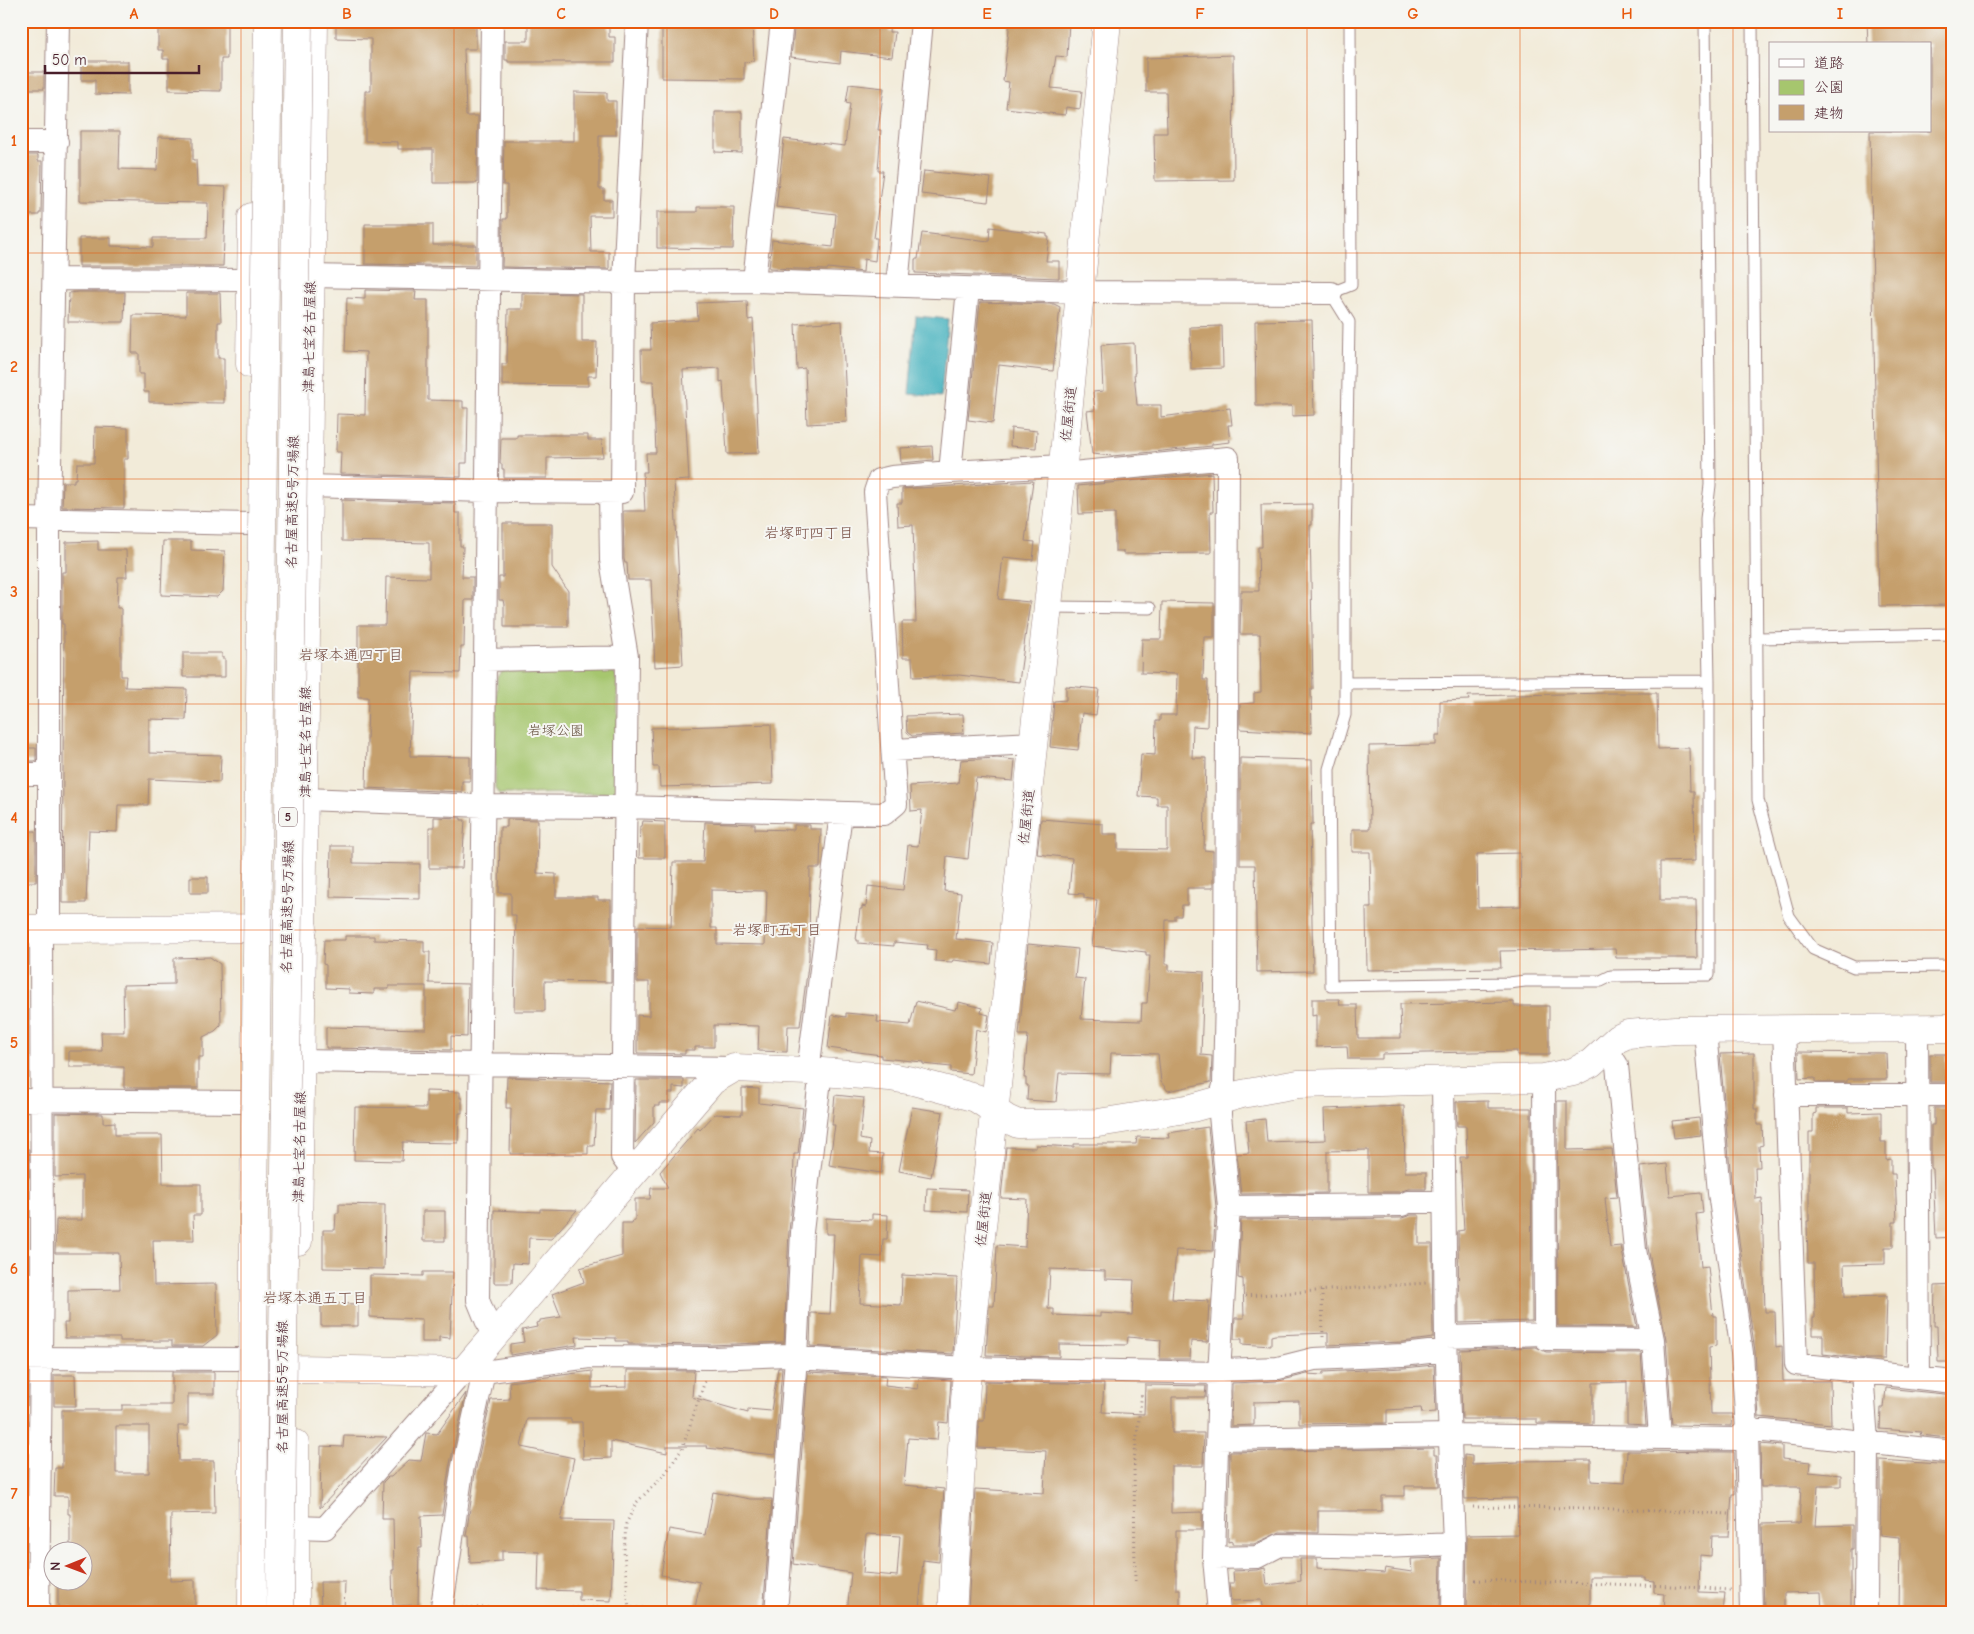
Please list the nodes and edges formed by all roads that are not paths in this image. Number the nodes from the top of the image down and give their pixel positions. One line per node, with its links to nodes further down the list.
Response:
1 (58, 21): 15 (street)
2 (255, 21): 18 (main road)
3 (268, 21): 103 (main road, 名古屋高速5号万場線 / 5, bridge)
4 (298, 21): 104 (main road, 名古屋高速5号万場線 / 5, bridge)
5 (314, 21): 16 (main road, 津島七宝名古屋線)
6 (492, 21): 19 (street)
7 (637, 21): 20 (street)
8 (782, 21): 21 (street)
9 (922, 21): 22 (street)
10 (1107, 21): 24 (main road, 佐屋街道)
11 (1350, 21): 25 (lane)
12 (1705, 21): 40 (lane)
13 (1752, 21): 37 (lane)
14 (21, 142): 15 (street)
15 (57, 142): 17 (street)
16 (310, 276): 18 (street); 19 (street); 28 (main road, 津島七宝名古屋線)
17 (54, 279): 18 (street); 32 (street)
18 (251, 280): 33 (main road)
19 (490, 280): 20 (street); 29 (street)
20 (624, 282): 21 (street); 30 (street)
21 (754, 282): 22 (street)
22 (897, 286): 23 (street)
23 (968, 289): 24 (street); 27 (street)
24 (1080, 292): 25 (street); 26 (main road, 佐屋街道)
25 (1331, 293): 41 (lane)
26 (1062, 470): 27 (street); 34 (main road, 佐屋街道); 70 (street)
27 (950, 472): 43 (street)
28 (308, 486): 29 (street); 46 (main road, 津島七宝名古屋線)
29 (487, 491): 30 (street); 39 (street)
30 (610, 492): 38 (street)
31 (21, 519): 32 (street)
32 (49, 521): 33 (street); 45 (street)
33 (249, 524): 52 (main road)
34 (1048, 607): 35 (lane); 42 (main road, 佐屋街道)
35 (1150, 608)
36 (1953, 634): 37 (lane)
37 (1757, 638): 53 (lane)
38 (627, 657): 39 (street); 48 (street)
39 (486, 660): 47 (street)
40 (1709, 681): 41 (lane); 41 (lane)
41 (1345, 682)
42 (1034, 743): 43 (street); 72 (main road, 佐屋街道)
43 (893, 750): 49 (street)
44 (21, 774): 45 (street)
45 (49, 774): 51 (street)
46 (305, 799): 47 (street); 50 (main road, 津島七宝名古屋線)
47 (483, 806): 48 (street); 60 (street)
48 (626, 807): 49 (street); 61 (street)
49 (841, 813): 63 (street)
50 (303, 928): 52 (main road); 59 (main road, 津島七宝名古屋線)
51 (37, 929): 52 (main road); 69 (street)
52 (244, 929): 71 (main road)
53 (1953, 966)
54 (1917, 1028): 55 (main road); 56 (main road); 66 (street)
55 (1953, 1028)
56 (1784, 1029): 57 (main road); 68 (street)
57 (1705, 1030): 58 (main road); 90 (street)
58 (1607, 1049): 64 (main road); 78 (street)
59 (300, 1062): 60 (street); 84 (main road, 津島七宝名古屋線)
60 (480, 1064): 61 (street); 77 (street)
61 (623, 1066): 62 (street); 73 (street)
62 (734, 1068): 63 (main road); 73 (main road)
63 (815, 1071): 72 (main road); 81 (street)
64 (1544, 1078): 65 (main road); 76 (street)
65 (1443, 1081): 70 (main road); 74 (street)
66 (1917, 1095): 67 (street); 68 (street); 88 (street)
67 (1953, 1095)
68 (1786, 1096): 86 (street)
69 (32, 1100): 71 (street); 80 (street)
70 (1220, 1100): 72 (main road); 75 (street)
71 (242, 1102): 82 (main road)
72 (994, 1110): 83 (main road, 佐屋街道)
73 (634, 1173): 77 (main road)
74 (1444, 1202): 75 (street); 79 (street)
75 (1229, 1207): 85 (street)
76 (1545, 1334): 78 (street); 79 (street)
77 (493, 1337): 87 (main road)
78 (1653, 1340): 92 (street)
79 (1446, 1343): 85 (street); 91 (street)
80 (31, 1358): 82 (street); 101 (street)
81 (796, 1358): 83 (street); 87 (street); 106 (street)
82 (240, 1359): 84 (main road); 102 (main road)
83 (967, 1368): 85 (street); 107 (main road, 佐屋街道)
84 (296, 1369): 87 (main road); 96 (main road, 津島七宝名古屋線)
85 (1220, 1371): 93 (street)
86 (1862, 1371): 88 (street); 94 (street)
87 (474, 1372): 96 (street); 100 (street)
88 (1919, 1378): 89 (street)
89 (1953, 1382)
90 (1747, 1429): 92 (street); 94 (street); 99 (street)
91 (1450, 1436): 92 (street); 93 (street); 97 (street)
92 (1660, 1437)
93 (1218, 1439): 98 (street)
94 (1867, 1442): 95 (street); 110 (street)
95 (1953, 1452)
96 (295, 1527): 105 (main road, 津島七宝名古屋線)
97 (1454, 1544): 98 (street); 109 (street)
98 (1214, 1558): 108 (street)
99 (1750, 1602)
100 (441, 1610)
101 (38, 1613)
102 (238, 1613)
103 (252, 1613)
104 (280, 1613)
105 (295, 1613)
106 (776, 1613)
107 (952, 1613)
108 (1219, 1613)
109 (1453, 1613)
110 (1866, 1613)

